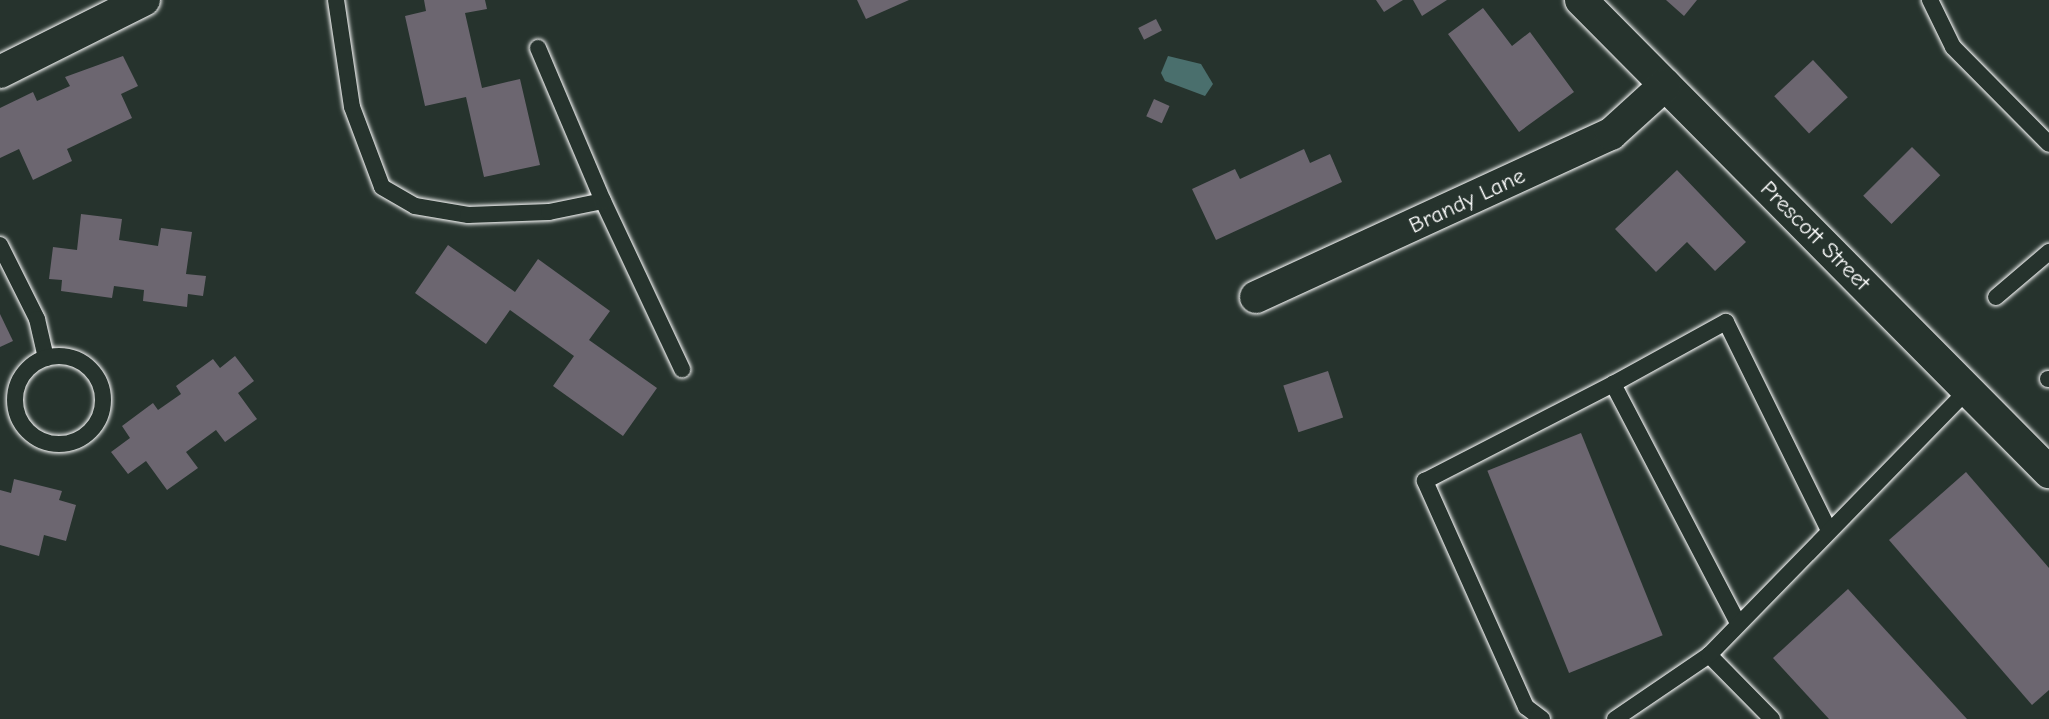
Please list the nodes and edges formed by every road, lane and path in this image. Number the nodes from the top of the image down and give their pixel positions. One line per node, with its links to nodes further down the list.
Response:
1 (144, 0): 6 (street)
2 (336, 0): 9 (lane)
3 (1581, 0): 7 (street, Prescott Street)
4 (1930, 0): 8 (lane)
5 (538, 48): 9 (lane)
6 (0, 72)
7 (1665, 85): 12 (street, Brandy Lane); 17 (street, Prescott Street)
8 (2049, 144)
9 (603, 201): 15 (lane)
10 (0, 245): 14 (lane)
11 (2049, 252): 13 (lane)
12 (1256, 297)
13 (1996, 297)
14 (46, 358): 14 (lane)
15 (682, 369)
16 (1613, 384): 19 (lane); 20 (lane); 22 (lane)
17 (1968, 390): 18 (street, Prescott Street); 19 (lane)
18 (2049, 472)
19 (1829, 530): 20 (lane)
20 (1738, 622): 21 (lane)
21 (1709, 656): 23 (lane); 24 (lane)
22 (1542, 719)
23 (1615, 719)
24 (1772, 719)

